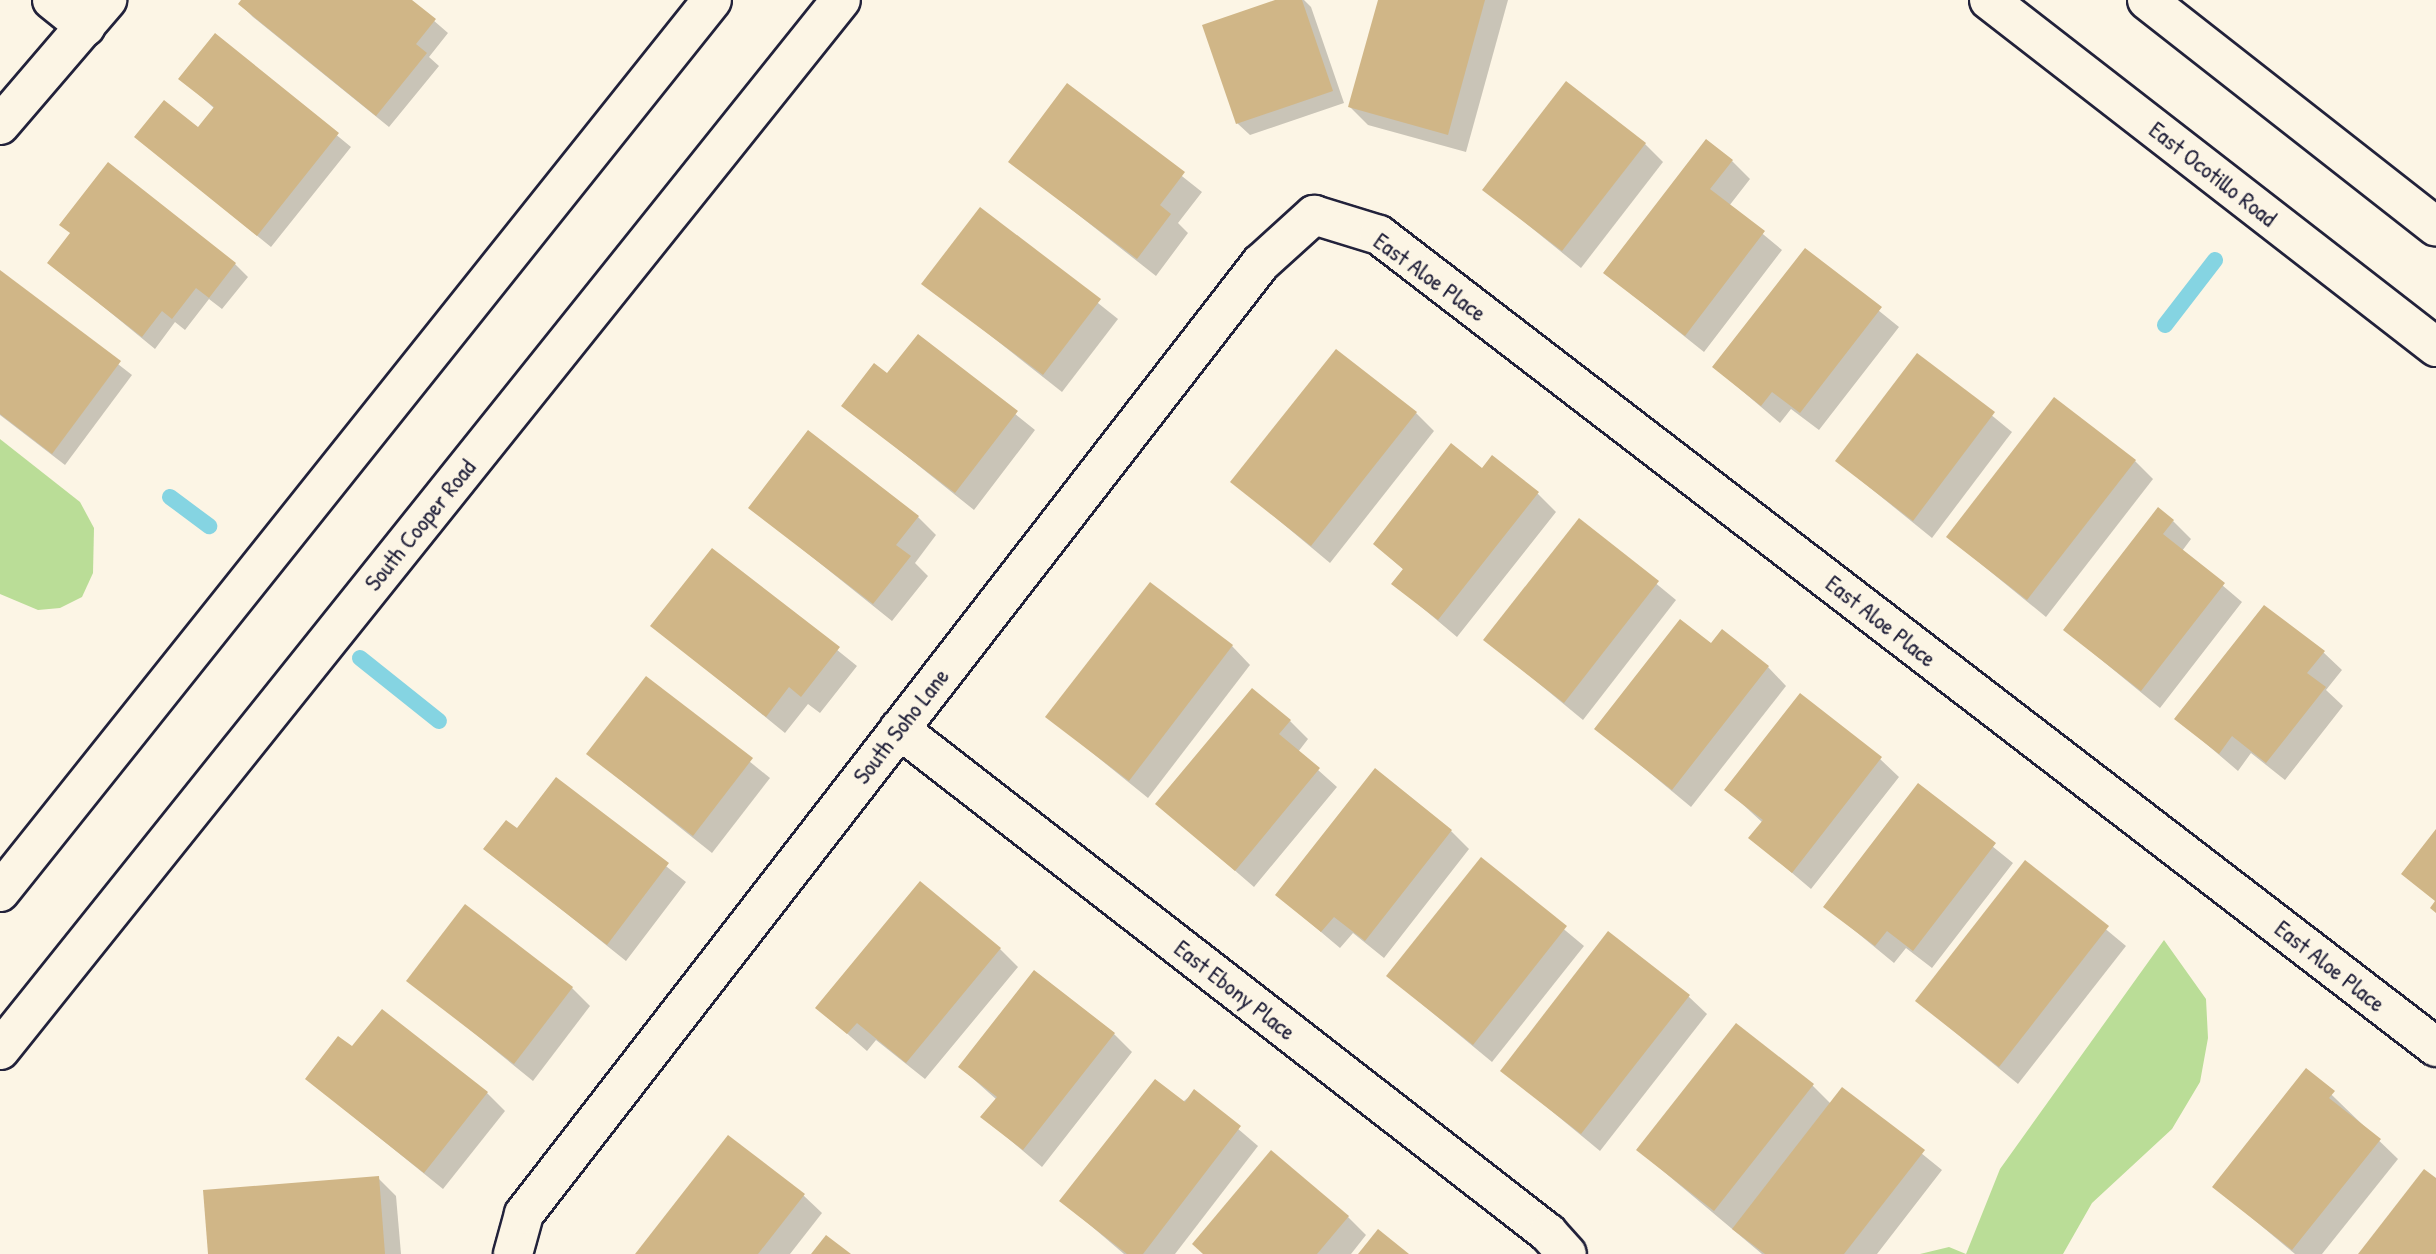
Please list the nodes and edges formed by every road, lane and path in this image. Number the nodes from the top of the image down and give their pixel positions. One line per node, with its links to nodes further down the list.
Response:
1 (52, 0): 6 (street)
2 (712, 0): 12 (street)
3 (841, 0): 14 (street, South Cooper Road)
4 (1989, 0): 10 (street, East Ocotillo Road)
5 (2147, 0): 9 (street)
6 (96, 13): 7 (street)
7 (0, 125)
8 (1314, 215): 11 (street, South Soho Lane); 13 (street, East Aloe Place)
9 (2436, 227)
10 (2436, 347)
11 (899, 729): 15 (street, South Soho Lane); 16 (street, East Ebony Place)
12 (0, 892)
13 (2436, 1047)
14 (0, 1049)
15 (513, 1254)
16 (1567, 1254)

